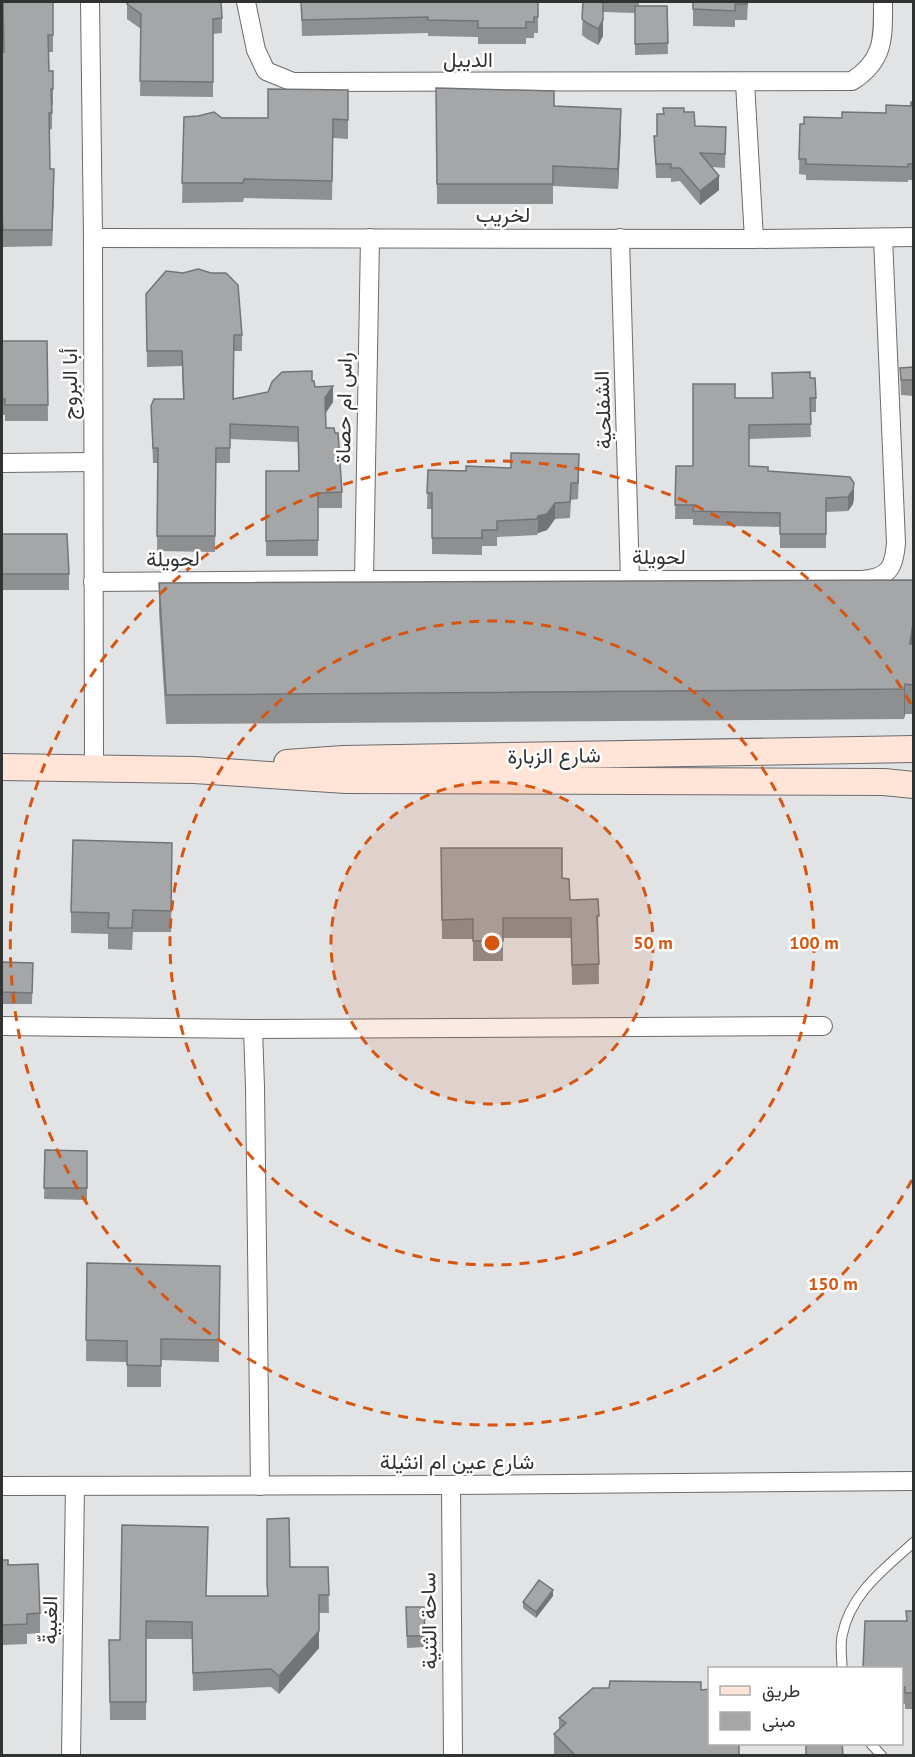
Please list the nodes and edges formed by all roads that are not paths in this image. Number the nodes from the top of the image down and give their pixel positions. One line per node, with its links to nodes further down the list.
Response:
1 (90, 2): 6 (street, أبا البروج)
2 (246, 2): 4 (street, الديبل)
3 (883, 2): 4 (street, الديبل)
4 (746, 83): 10 (street)
5 (914, 237): 9 (street, لخريب)
6 (93, 238): 7 (street, لخريب); 11 (street, أبا البروج)
7 (369, 238): 8 (street, لخريب); 13 (street, راس ام حصاة)
8 (620, 238): 10 (street, لخريب); 14 (street, الشفلحية)
9 (883, 238): 10 (street, لخريب); 14 (street, لحويلة)
10 (754, 239)
11 (93, 462): 12 (street); 15 (street, أبا البروج)
12 (2, 463)
13 (364, 580): 14 (street, لحويلة); 15 (street, لحويلة)
14 (630, 580)
15 (93, 582): 18 (street, أبا البروج)
16 (914, 749): 19 (street, شارع الزبارة)
17 (2, 767): 18 (street, شارع الزبارة)
18 (93, 767): 19 (street, شارع الزبارة)
19 (194, 770): 20 (street, شارع الزبارة)
20 (914, 785)
21 (2, 1026): 23 (street)
22 (823, 1026): 23 (street)
23 (253, 1029): 25 (street)
24 (914, 1481): 26 (street, شارع عين ام انثيلة)
25 (260, 1485): 26 (street, شارع عين ام انثيلة); 28 (street, شارع عين ام انثيلة)
26 (451, 1485): 32 (street, ساحة الثنية)
27 (2, 1486): 28 (street, شارع عين ام انثيلة)
28 (75, 1486): 31 (street, الغبيةّ)
29 (914, 1542): 30 (lane)
30 (842, 1667)
31 (71, 1755)
32 (453, 1755)

